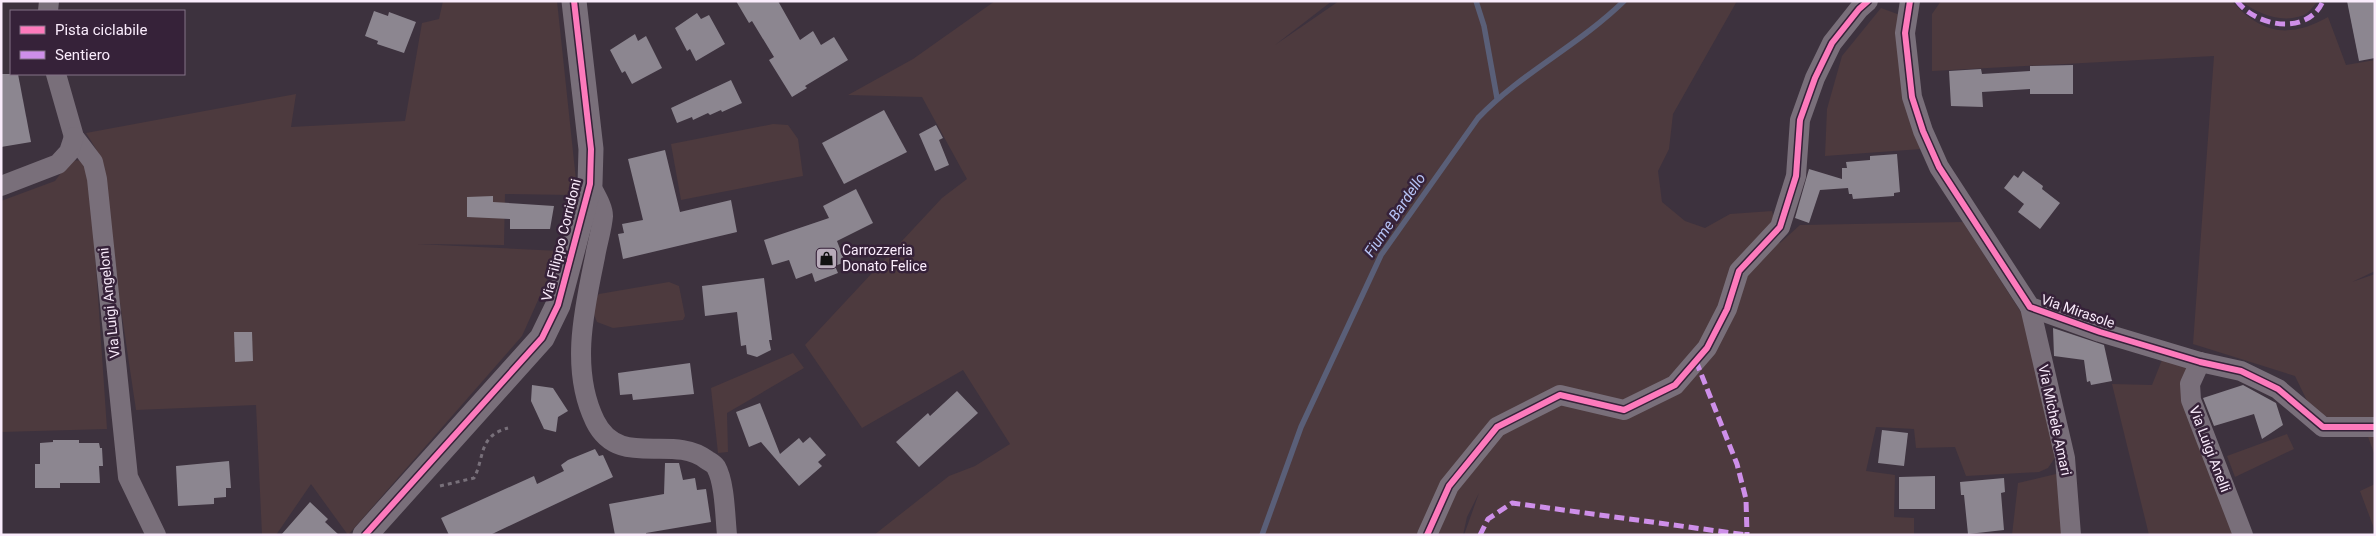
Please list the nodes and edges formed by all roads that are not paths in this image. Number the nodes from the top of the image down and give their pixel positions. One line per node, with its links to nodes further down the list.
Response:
1 (574, 1): 6 (street, Via Filippo Corridoni)
2 (1868, 1): 14 (street)
3 (1910, 1): 8 (street, Via Mirasole)
4 (56, 75): 5 (street, Via Luigi Angeloni)
5 (74, 137): 7 (street); 11 (street, Via Luigi Angeloni)
6 (590, 184): 12 (street, Via Filippo Corridoni); 13 (street)
7 (1, 186)
8 (2030, 307): 9 (street, Via Mirasole); 15 (street, Via Michele Amari)
9 (2200, 362): 10 (street, Via Mirasole); 16 (street, Via Luigi Anelli)
10 (2375, 427)
11 (156, 535)
12 (365, 535)
13 (727, 535)
14 (1427, 535)
15 (2071, 535)
16 (2242, 535)

